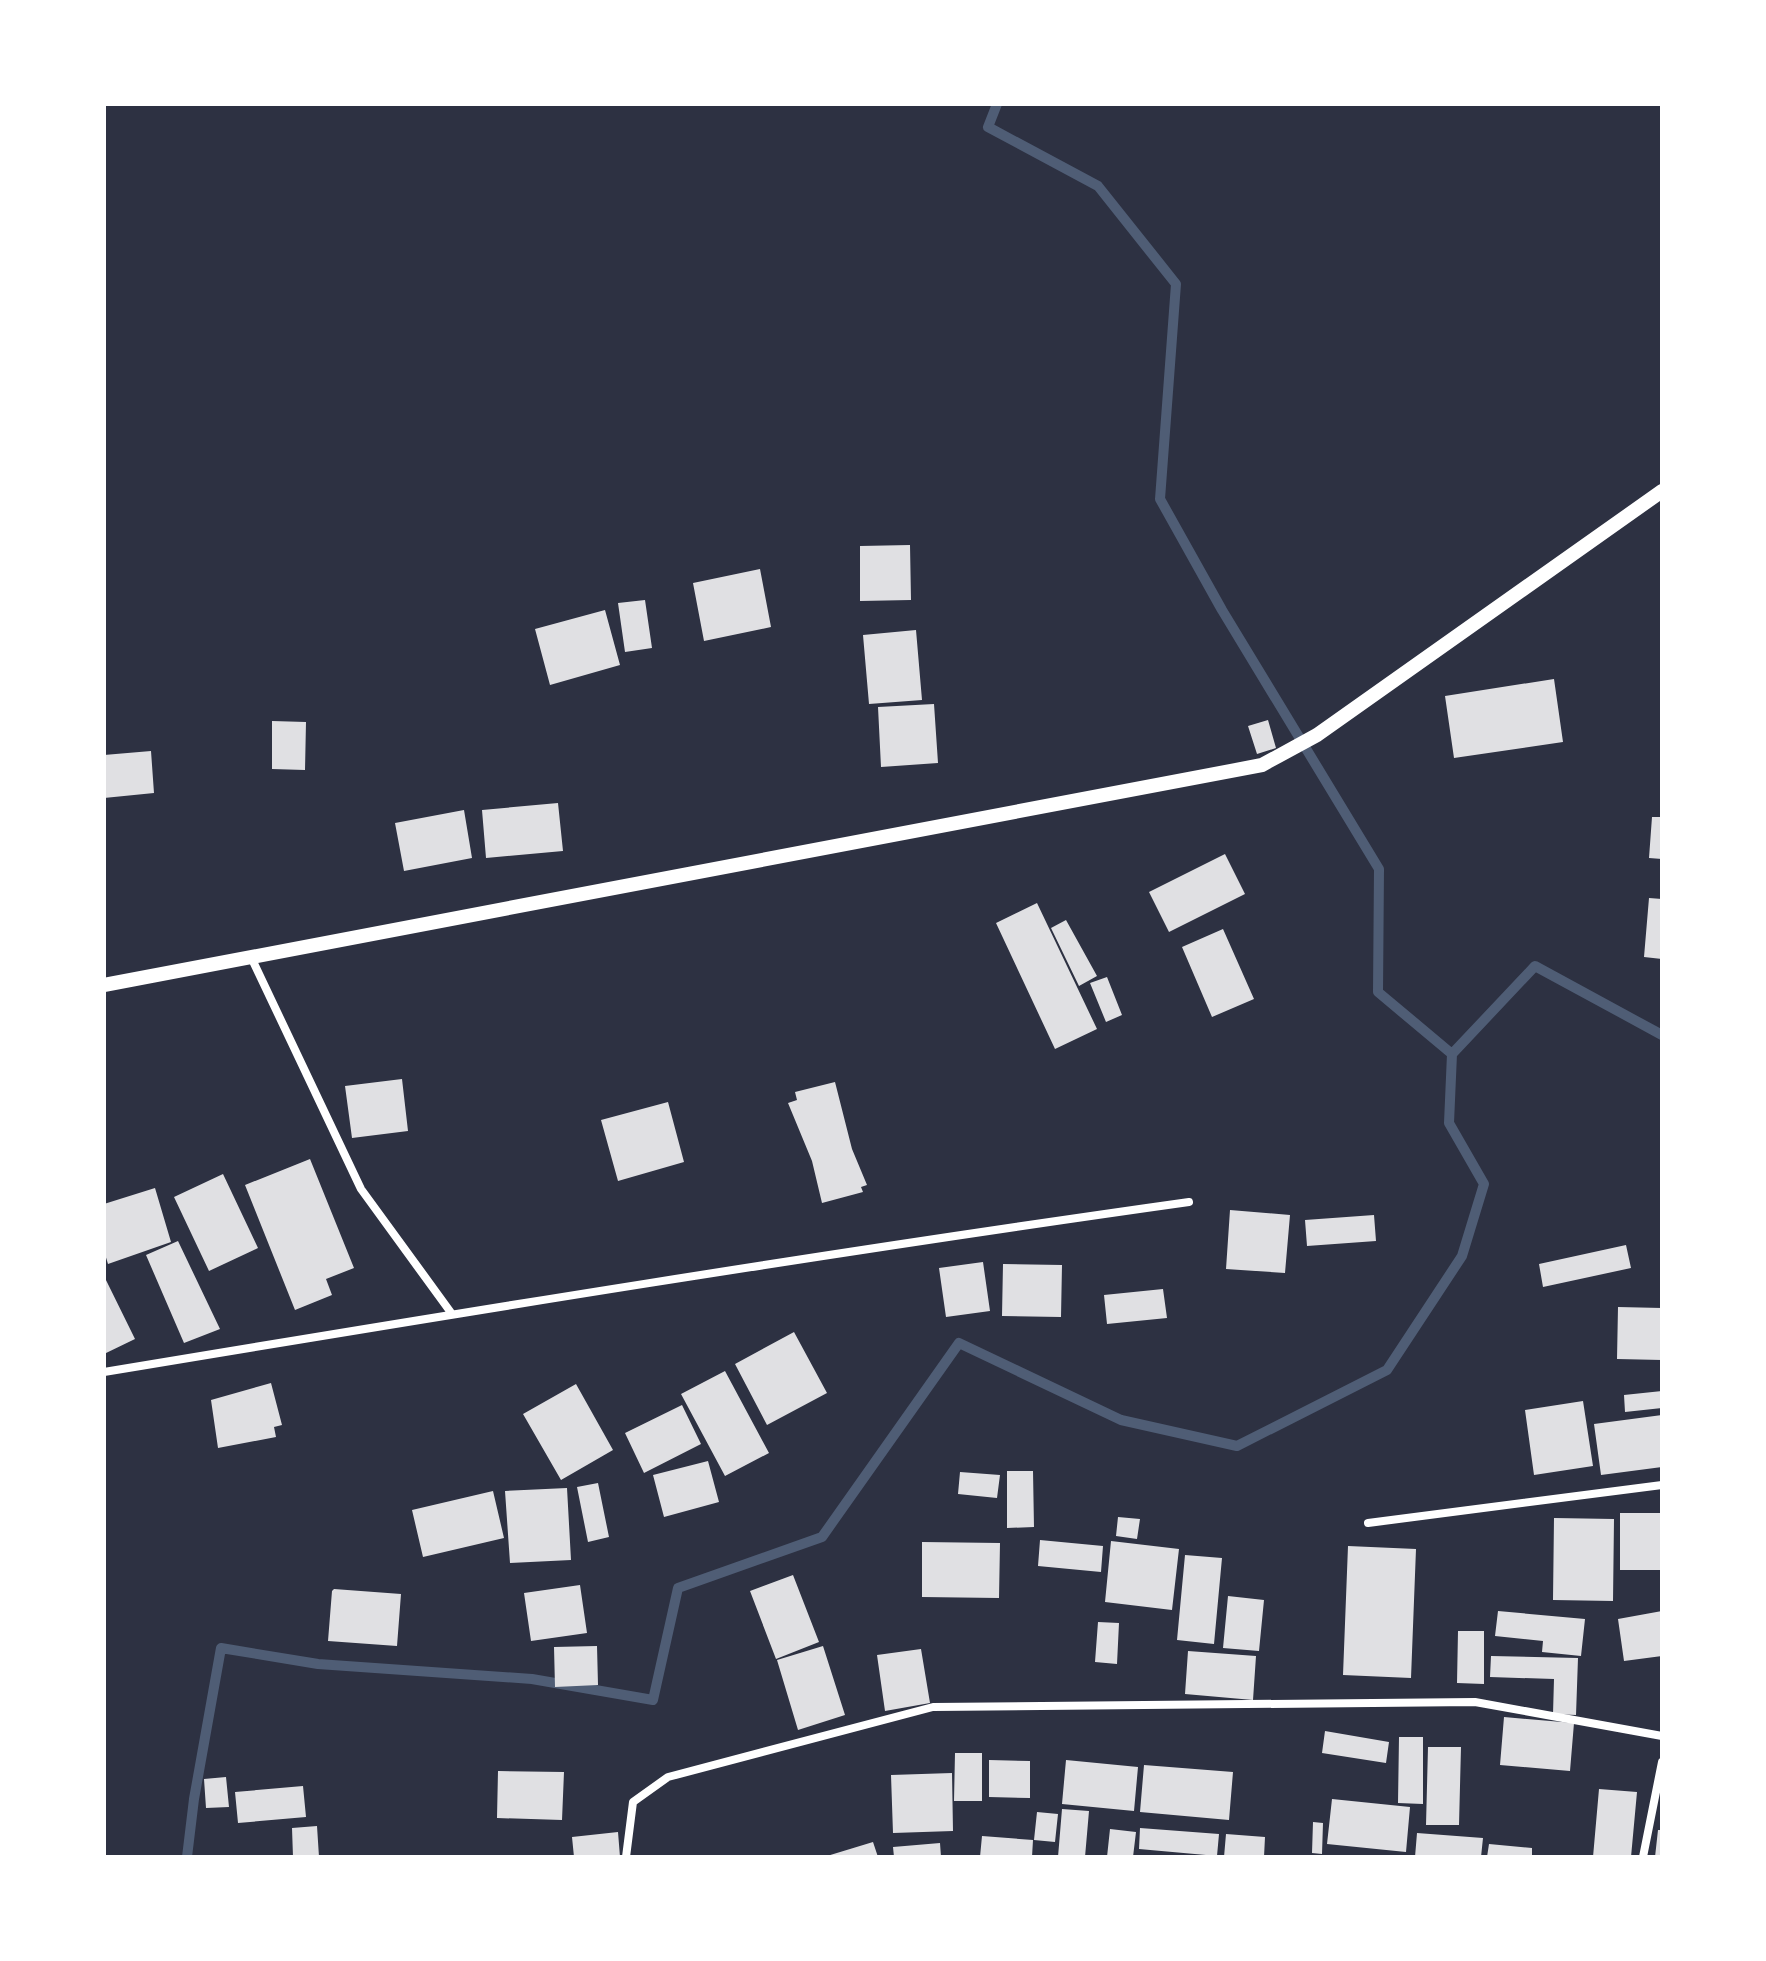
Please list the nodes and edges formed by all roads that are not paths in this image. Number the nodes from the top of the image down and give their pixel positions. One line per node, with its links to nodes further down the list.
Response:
1 (1662, 491): 2 (street)
2 (251, 957): 3 (street); 5 (street)
3 (104, 985)
4 (1189, 1202): 5 (street)
5 (452, 1314): 6 (street)
6 (104, 1372)
7 (1662, 1485): 8 (street)
8 (1368, 1523)
9 (1662, 1736): 11 (street)
10 (1662, 1762): 12 (street)
11 (626, 1857)
12 (1643, 1857)

